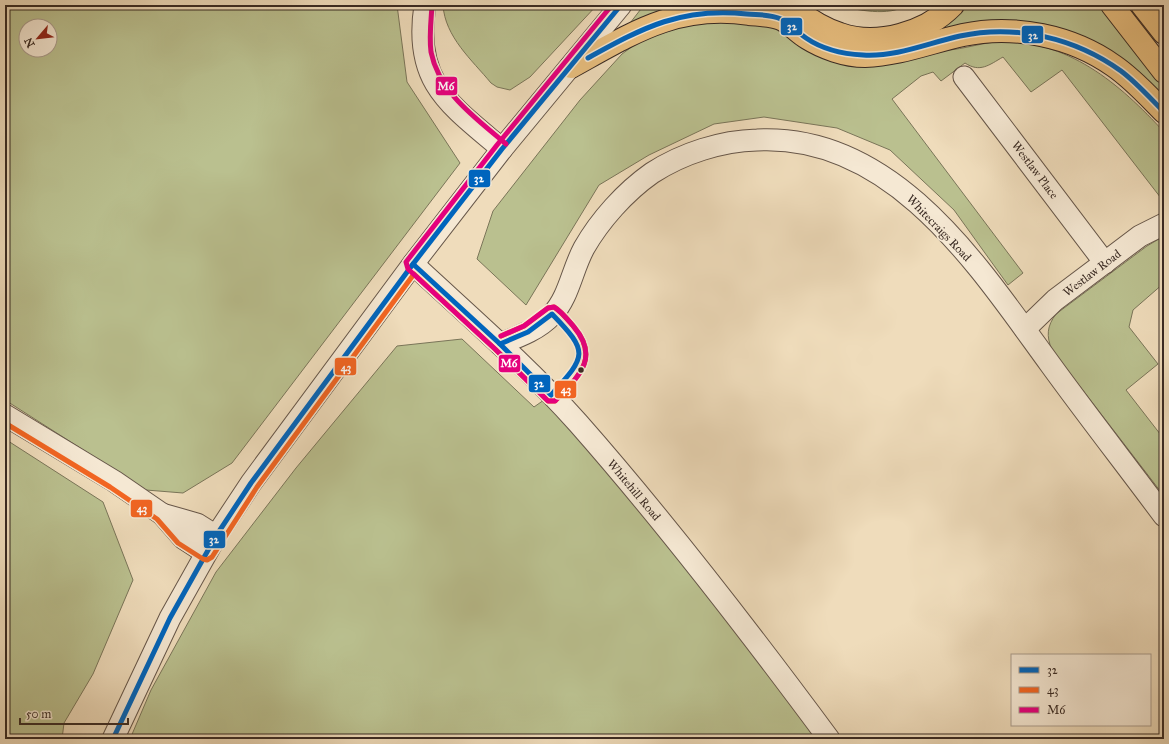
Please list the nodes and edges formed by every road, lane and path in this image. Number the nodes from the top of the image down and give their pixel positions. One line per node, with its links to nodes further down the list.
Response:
1 (425, 5): 13 (street)
2 (621, 5): 9 (street)
3 (763, 5): 7 (main road)
4 (953, 5): 7 (main road)
5 (1112, 5): 10 (main road)
6 (1142, 5): 8 (main road)
7 (785, 12): 9 (main road); 12 (main road)
8 (1164, 33)
9 (570, 68): 13 (street)
10 (1164, 72)
11 (964, 77): 15 (street, Westlaw Place)
12 (1164, 112)
13 (502, 149): 16 (street)
14 (1164, 224): 15 (street, Westlaw Road)
15 (1105, 263): 17 (street, Westlaw Road)
16 (413, 264): 18 (street, Whitehill Road); 21 (street)
17 (1025, 329): 18 (street, Whitecraigs Road); 20 (street, Whitecraigs Road)
18 (500, 344): 23 (street, Whitehill Road)
19 (5, 415): 21 (street)
20 (1164, 516)
21 (211, 544): 22 (street)
22 (113, 739)
23 (829, 739)

